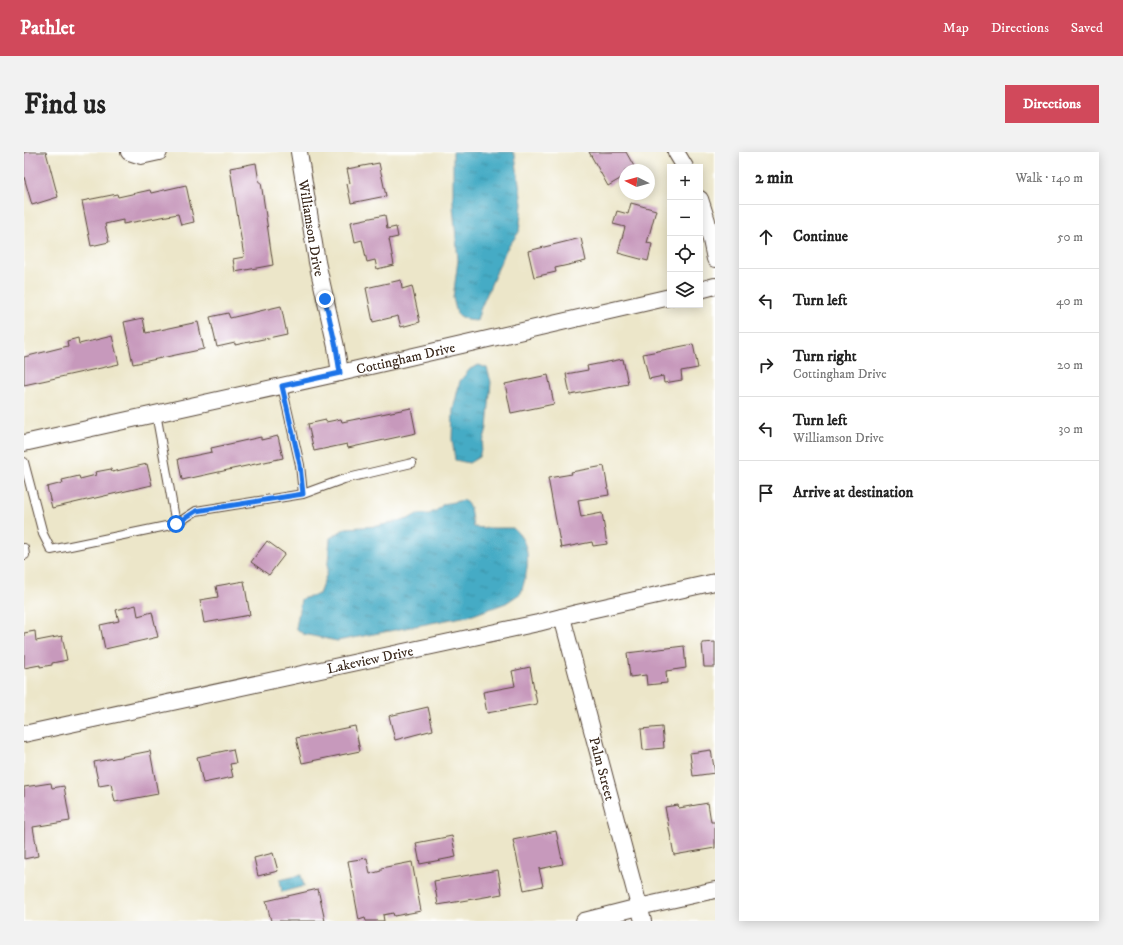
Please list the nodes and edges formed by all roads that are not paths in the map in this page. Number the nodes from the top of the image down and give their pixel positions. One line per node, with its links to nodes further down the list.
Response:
1 (129, 152): 2 (street)
2 (159, 152)
3 (299, 152): 11 (street, Williamson Drive)
4 (676, 152): 5 (street)
5 (683, 164)
6 (700, 200): 7 (street)
7 (715, 259)
8 (715, 286): 9 (street)
9 (703, 289)
10 (667, 298): 11 (street, Cottingham Drive)
11 (340, 373): 12 (street, Cottingham Drive)
12 (282, 386): 13 (street, Cottingham Drive); 17 (lane)
13 (156, 413): 14 (street, Cottingham Drive); 18 (lane)
14 (24, 443)
15 (24, 462): 18 (lane)
16 (412, 463): 17 (lane)
17 (303, 494): 18 (lane)
18 (176, 524)
19 (24, 548): 20 (lane)
20 (24, 556)
21 (715, 582): 22 (street, Lakeview Drive)
22 (562, 617): 23 (street, Lakeview Drive); 25 (street, Palm Street)
23 (24, 734)
24 (715, 890): 25 (street)
25 (641, 914): 26 (street)
26 (584, 921)

